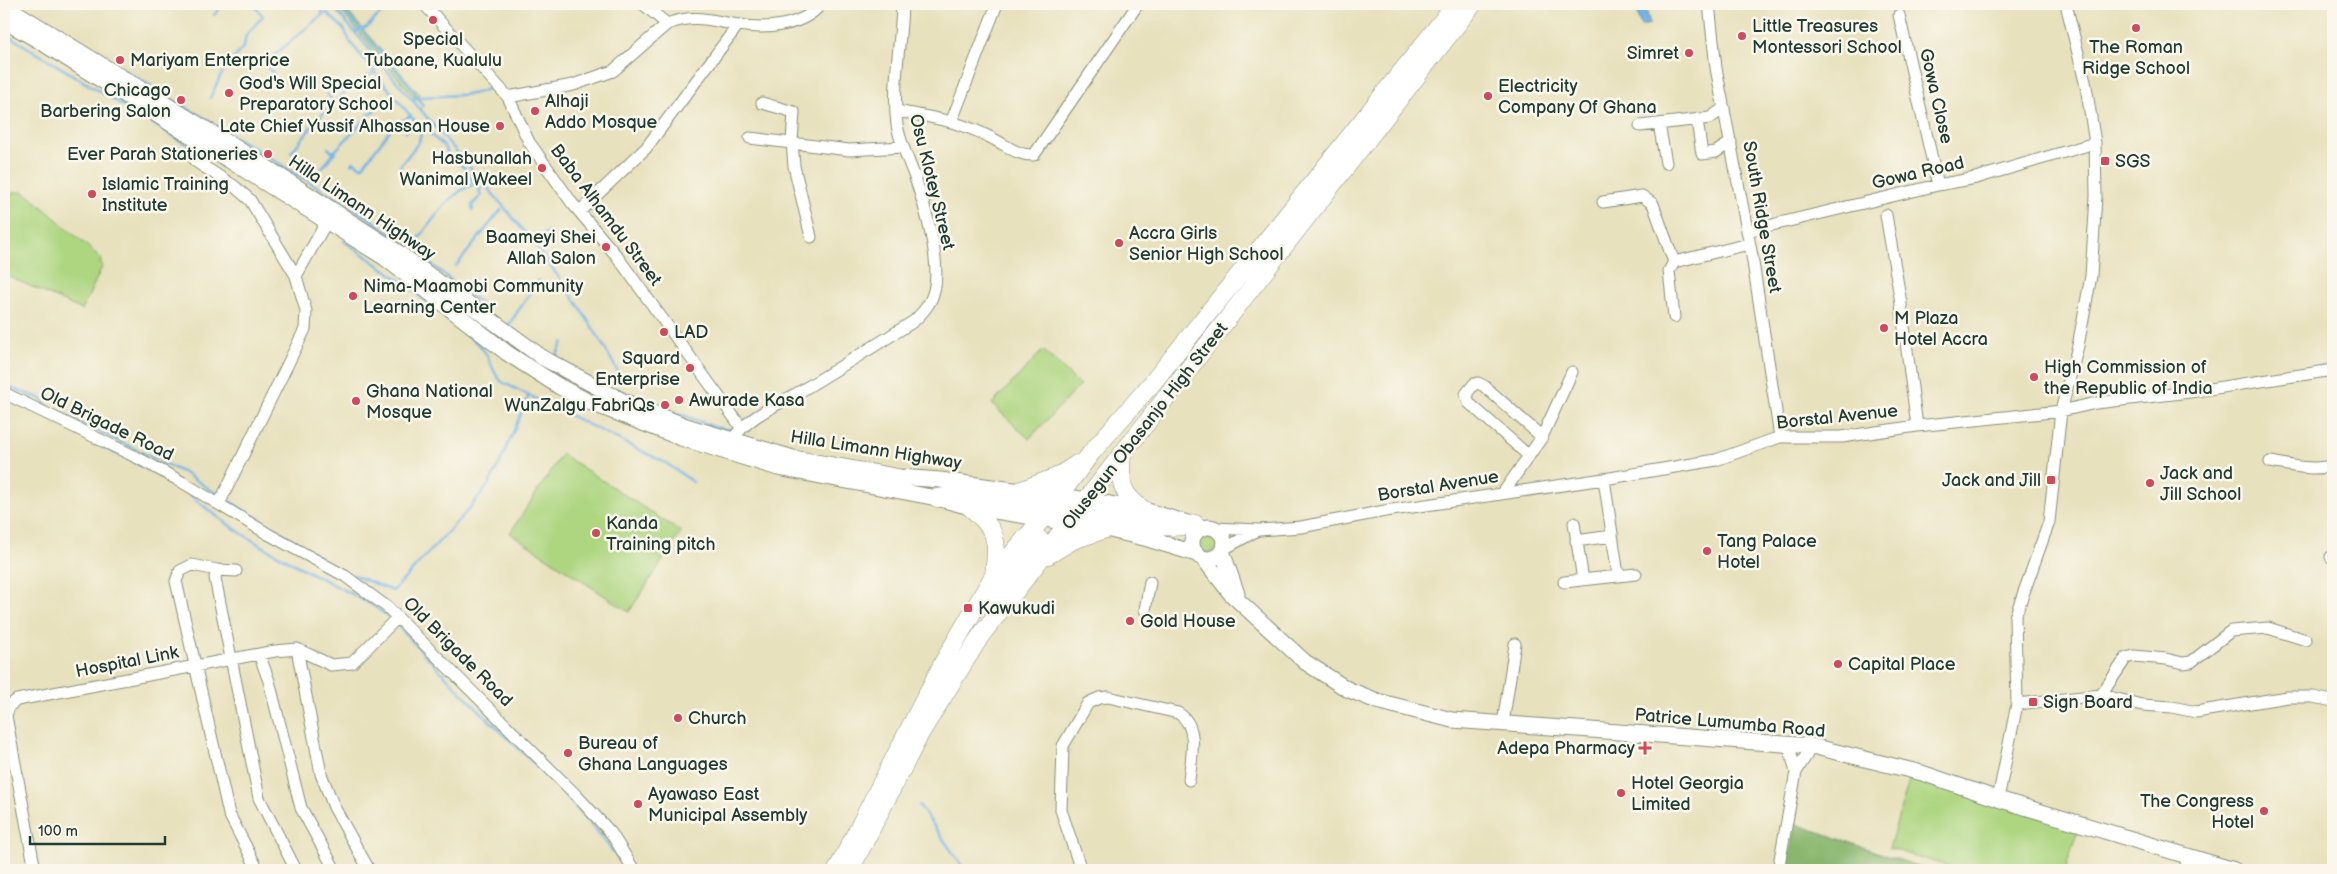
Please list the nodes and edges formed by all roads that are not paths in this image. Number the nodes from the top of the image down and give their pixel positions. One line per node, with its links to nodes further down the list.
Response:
1 (424, 4): 16 (street, Baba Alhamdu Street)
2 (643, 4): 14 (street)
3 (821, 4): 15 (street)
4 (902, 4): 19 (street, Osu Klotey Street)
5 (996, 4): 20 (street)
6 (1138, 4): 20 (street)
7 (1456, 4): 44 (main road, Olusegun Obasanjo High Street)
8 (1473, 4): 53 (main road, Olusegun Obasanjo High Street)
9 (1709, 4): 18 (street, South Ridge Street)
10 (2066, 4): 27 (street)
11 (4, 5): 51 (main road, Hilla Limann Highway)
12 (1899, 15): 31 (street, Gowa Close)
13 (4, 21): 35 (main road, Hilla Limann Highway)
14 (667, 24): 15 (street); 16 (street)
15 (738, 25): 33 (street)
16 (508, 96): 33 (street, Baba Alhamdu Street)
17 (762, 102): 25 (street)
18 (1724, 108): 21 (street); 26 (street, South Ridge Street)
19 (896, 111): 20 (street); 28 (street, Osu Klotey Street)
20 (952, 120)
21 (1697, 120): 22 (street); 26 (street)
22 (1659, 124): 23 (street); 30 (street)
23 (1640, 126)
24 (750, 138): 25 (street)
25 (792, 142): 28 (street); 37 (street)
26 (1731, 142): 36 (street, South Ridge Street)
27 (2095, 143): 31 (street, Gowa Road); 46 (street)
28 (903, 147): 48 (street, Osu Klotey Street)
29 (195, 161): 40 (street)
30 (1666, 163)
31 (1938, 185): 36 (street, Gowa Road)
32 (1603, 202): 39 (street)
33 (580, 211): 48 (street, Baba Alhamdu Street)
34 (1886, 215): 47 (street)
35 (327, 221): 40 (street); 60 (main road, Hilla Limann Highway)
36 (1747, 232): 38 (street, South Ridge Street)
37 (811, 236)
38 (1749, 244): 39 (street); 50 (street, South Ridge Street)
39 (1674, 262): 41 (street)
40 (296, 276): 61 (street)
41 (1674, 317)
42 (2333, 370): 46 (street, Borstal Avenue)
43 (1572, 372): 49 (street)
44 (1153, 382): 52 (main road, Olusegun Obasanjo High Street); 63 (main road)
45 (4, 393): 61 (street, Old Brigade Road)
46 (2061, 411): 47 (street, Borstal Avenue); 94 (street)
47 (1917, 426): 50 (street, Borstal Avenue)
48 (741, 427): 51 (street, Osu Klotey Street)
49 (1542, 436): 54 (street); 54 (street)
50 (1780, 437): 57 (street, Borstal Avenue)
51 (731, 441): 58 (main road, Hilla Limann Highway)
52 (1091, 453): 58 (main road); 63 (main road, Olusegun Obasanjo High Street)
53 (1122, 455): 63 (main road, Olusegun Obasanjo High Street); 64 (main road)
54 (1529, 456): 59 (street)
55 (2270, 462): 56 (street)
56 (2333, 465)
57 (1604, 479): 59 (street, Borstal Avenue); 69 (street)
58 (1022, 490): 63 (main road, Hilla Limann Highway)
59 (1503, 493): 68 (street, Borstal Avenue)
60 (937, 498): 62 (main road, Hilla Limann Highway); 63 (main road)
61 (219, 504): 84 (street, Old Brigade Road)
62 (970, 507): 63 (main road, Hilla Limann Highway); 77 (main road)
63 (1063, 510): 64 (main road); 66 (main road); 67 (main road); 73 (main road, Olusegun Obasanjo High Street); 77 (main road, Olusegun Obasanjo High Street); 85 (main road)
64 (1144, 510): 66 (main road)
65 (1574, 523): 70 (street)
66 (1204, 527): 68 (street, Borstal Avenue); 71 (main road); 72 (main road)
67 (1106, 530): 72 (main road); 73 (main road)
68 (1259, 530): 71 (street, Borstal Avenue)
69 (1612, 536): 70 (street); 78 (street)
70 (1576, 541): 79 (street)
71 (1222, 551): 72 (main road); 82 (main road, Patrice Lumumba Road)
72 (1200, 556): 82 (main road, Patrice Lumumba Road)
73 (1041, 560): 85 (main road, Olusegun Obasanjo High Street)
74 (217, 570): 75 (street); 90 (street); 91 (street)
75 (236, 571)
76 (1636, 574): 78 (street)
77 (994, 575): 108 (main road, Olusegun Obasanjo High Street)
78 (1618, 575): 79 (street)
79 (1583, 580): 81 (street)
80 (1150, 582): 83 (street)
81 (1564, 582)
82 (1241, 603): 95 (main road, Patrice Lumumba Road)
83 (1145, 610)
84 (398, 618): 88 (street); 107 (street, Old Brigade Road)
85 (981, 635): 109 (main road, Olusegun Obasanjo High Street)
86 (2306, 640): 92 (street)
87 (1515, 644): 95 (street)
88 (296, 649): 89 (street, Hospital Link); 102 (street)
89 (259, 654): 90 (street, Hospital Link); 106 (street)
90 (233, 659): 91 (street, Hospital Link); 105 (street)
91 (195, 667): 103 (street, Hospital Link); 104 (street)
92 (2101, 695): 93 (street); 94 (street)
93 (2333, 701)
94 (2017, 704): 100 (street)
95 (1503, 723): 96 (main road, Patrice Lumumba Road)
96 (1788, 743): 97 (main road, Patrice Lumumba Road); 98 (street)
97 (1812, 746): 98 (street); 100 (main road, Patrice Lumumba Road)
98 (1796, 772): 111 (street)
99 (1189, 780): 110 (street)
100 (1998, 799): 101 (main road, Patrice Lumumba Road)
101 (2186, 863): 112 (main road, Patrice Lumumba Road)
102 (368, 868)
103 (35, 870)
104 (258, 870)
105 (296, 870)
106 (335, 870)
107 (634, 870)
108 (837, 870)
109 (850, 870)
110 (1081, 870)
111 (1778, 870)
112 (2234, 870)

